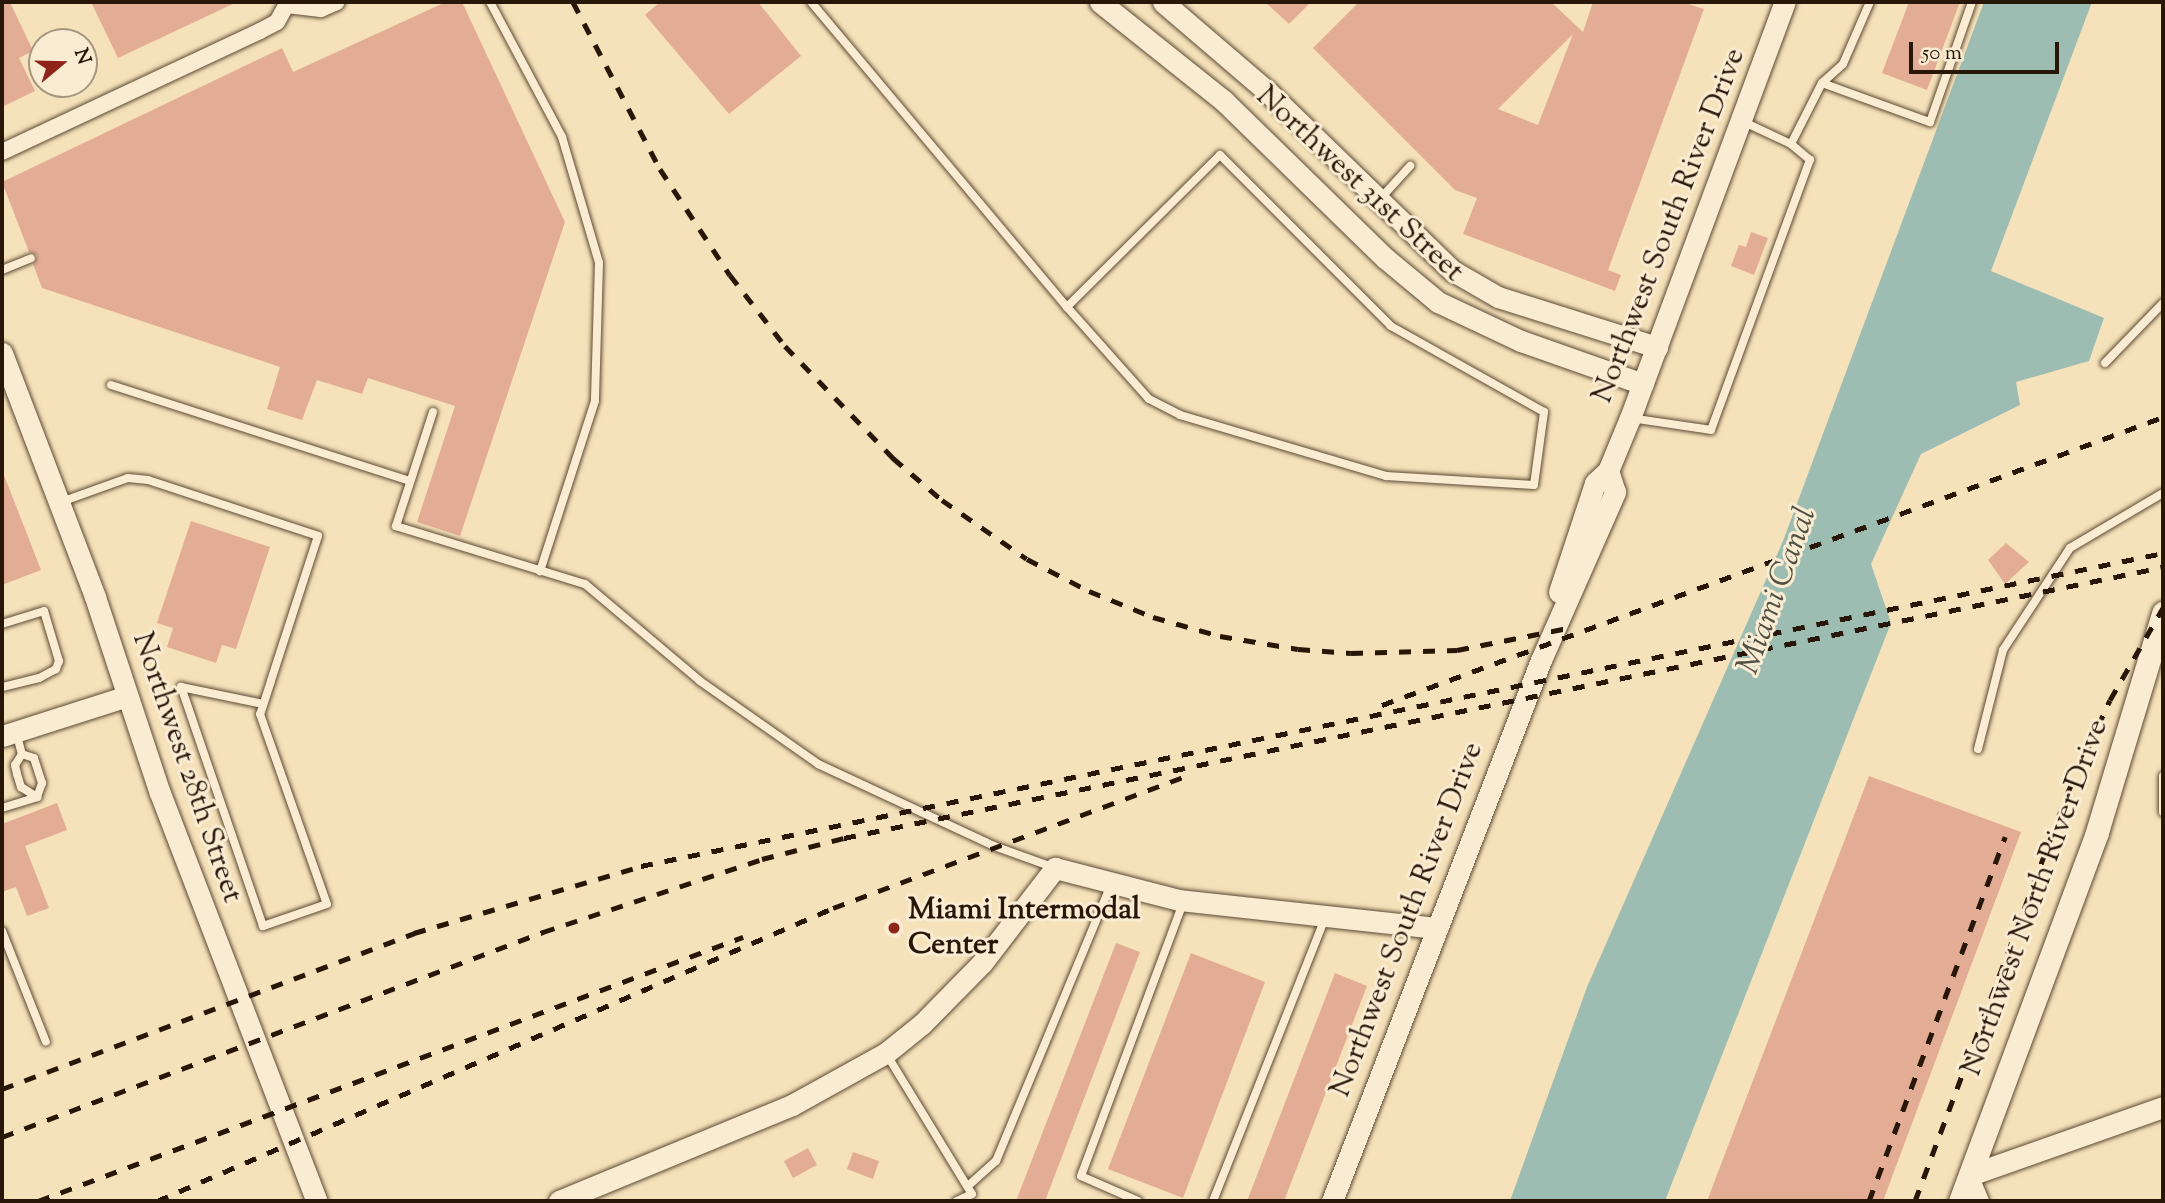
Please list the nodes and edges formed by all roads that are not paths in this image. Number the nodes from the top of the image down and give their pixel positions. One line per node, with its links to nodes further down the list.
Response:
1 (337, 2): 9 (street)
2 (490, 2): 31 (lane)
3 (811, 2): 20 (lane)
4 (1100, 2): 16 (street, Northwest 31st Street)
5 (1163, 2): 15 (street, Northwest 31st Street)
6 (1785, 2): 11 (street, Northwest South River Drive)
7 (1871, 2): 10 (lane)
8 (1972, 2): 10 (lane)
9 (288, 3): 13 (street)
10 (1822, 83): 12 (lane)
11 (1742, 121): 12 (lane); 21 (street, Northwest South River Drive)
12 (1790, 144): 27 (lane)
13 (2, 152)
14 (1410, 166): 15 (lane)
15 (1378, 201): 16 (street); 21 (street, Northwest 31st Street)
16 (1353, 227): 24 (street, Northwest 31st Street)
17 (31, 258): 18 (lane)
18 (2, 270)
19 (2163, 303): 23 (lane)
20 (1067, 307): 20 (lane)
21 (1657, 348): 24 (street, Northwest South River Drive)
22 (2, 353): 30 (street, Northwest 28th Street)
23 (2105, 363)
24 (1643, 384): 27 (street, Northwest South River Drive)
25 (111, 385): 28 (lane)
26 (433, 412): 28 (lane)
27 (1630, 418): 48 (street, Northwest South River Drive)
28 (411, 481): 31 (lane)
29 (2163, 493): 38 (lane)
30 (58, 503): 35 (street, Northwest 28th Street); 36 (lane)
31 (540, 570): 44 (lane)
32 (2163, 613): 53 (main road, Northwest North River Drive)
33 (2, 624): 34 (lane)
34 (2, 687)
35 (127, 696): 37 (street); 55 (street, Northwest 28th Street)
36 (263, 704): 36 (lane)
37 (9, 734): 39 (lane)
38 (1978, 749)
39 (22, 754): 41 (lane); 41 (lane)
40 (2163, 776): 43 (lane)
41 (37, 797): 42 (lane)
42 (2, 808)
43 (2163, 812)
44 (1055, 868): 45 (street); 51 (street)
45 (1111, 884): 46 (street); 54 (lane)
46 (1184, 900): 47 (street); 58 (lane)
47 (1326, 915): 48 (street); 59 (lane)
48 (1437, 928): 60 (street, Northwest South River Drive)
49 (2, 931): 50 (lane)
50 (46, 1042)
51 (886, 1053): 54 (lane); 56 (street)
52 (2163, 1107): 53 (street)
53 (1970, 1175): 61 (main road, Northwest North River Drive); 62 (street)
54 (968, 1186): 57 (lane)
55 (317, 1201)
56 (559, 1201)
57 (957, 1201)
58 (1138, 1201)
59 (1213, 1201)
60 (1332, 1201)
61 (1960, 1201)
62 (1981, 1201)

